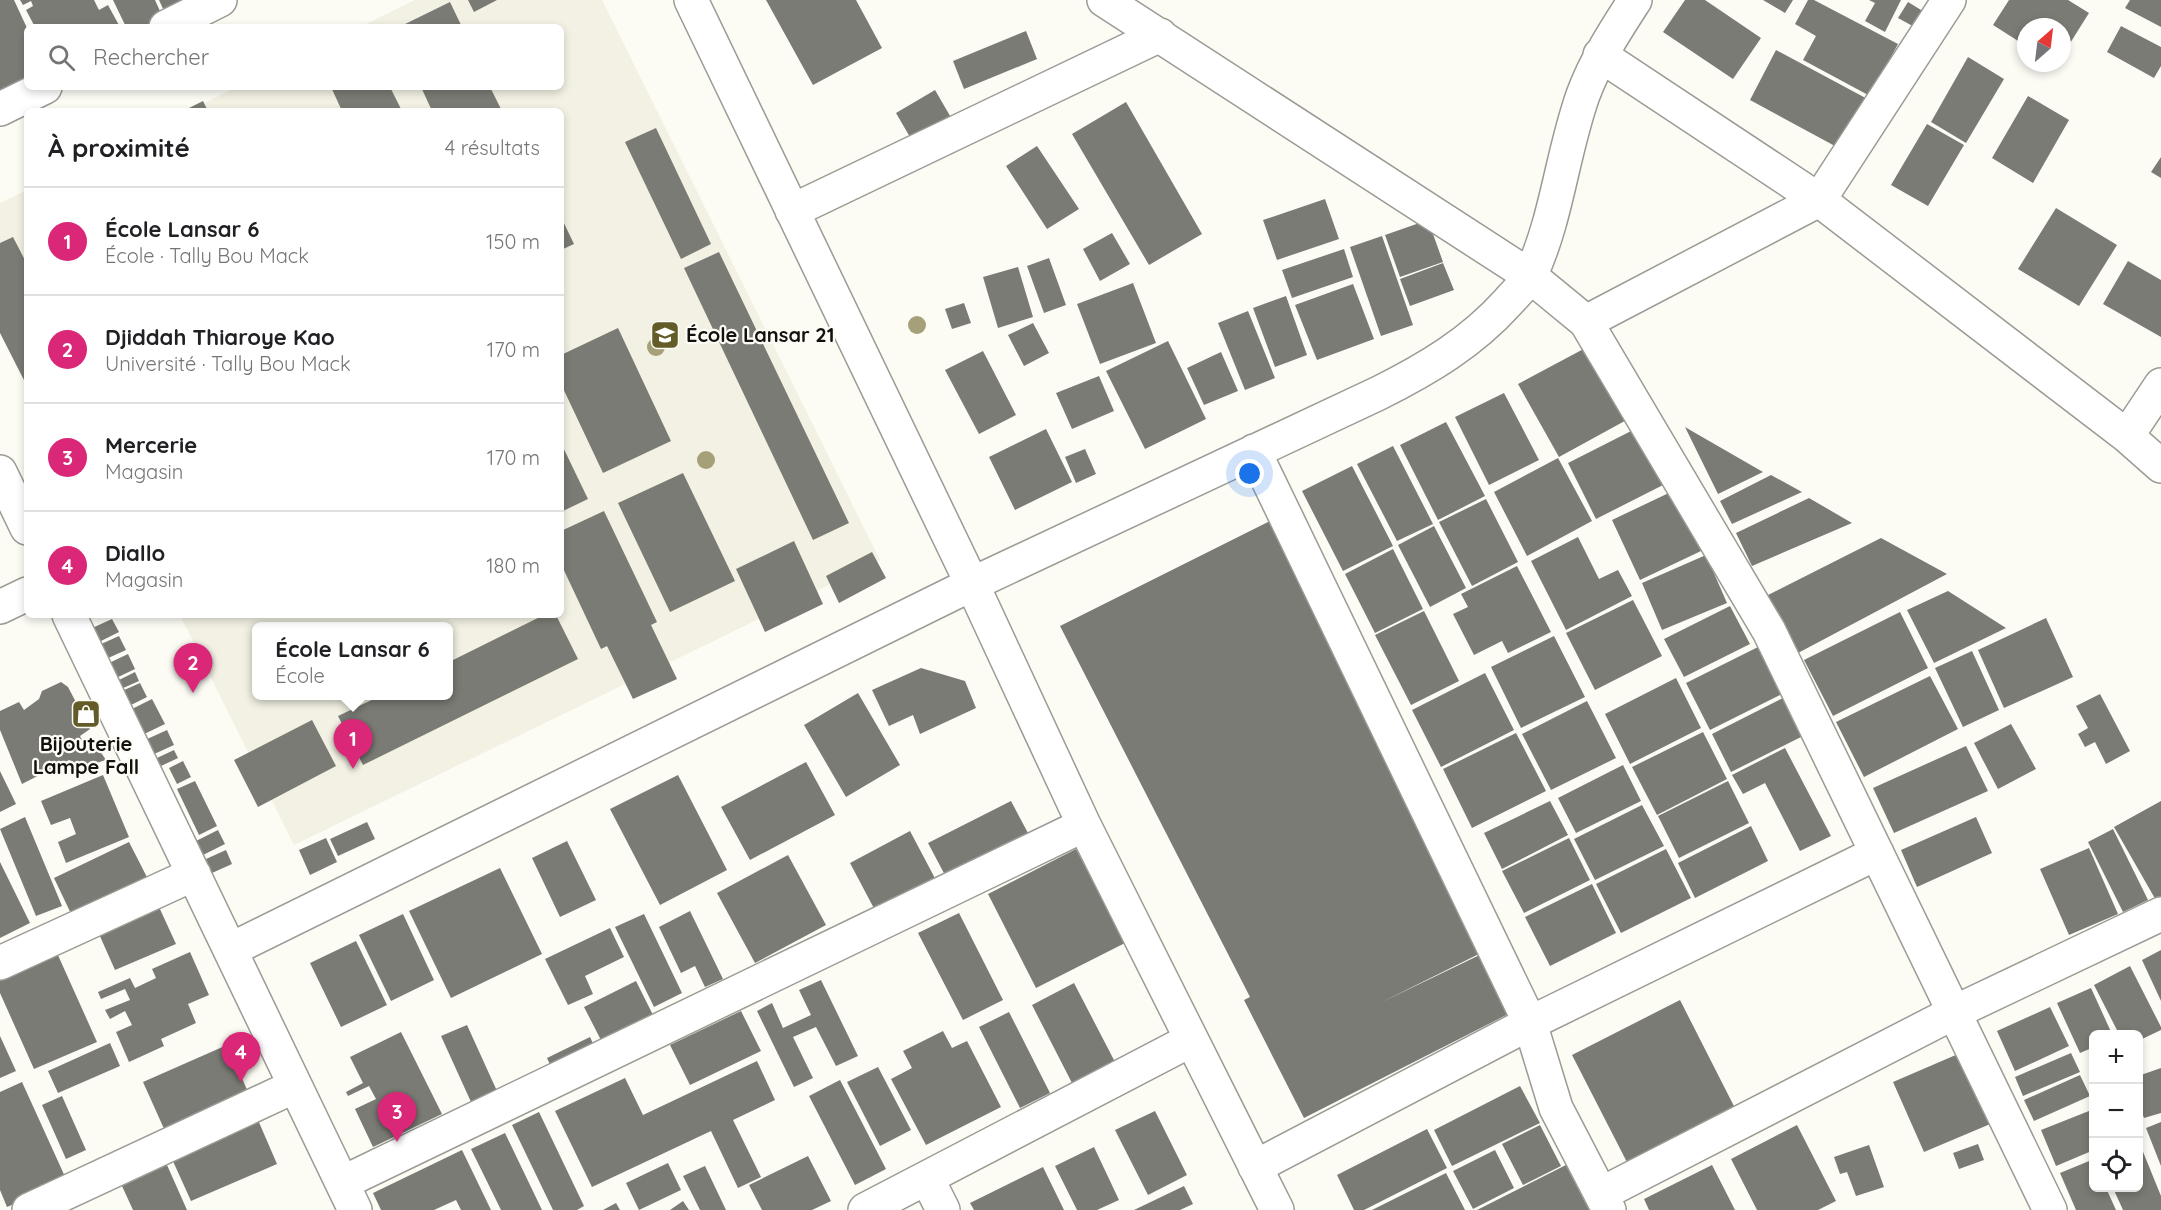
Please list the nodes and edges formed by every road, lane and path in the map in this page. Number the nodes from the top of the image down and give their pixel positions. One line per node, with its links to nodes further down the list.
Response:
1 (220, 0): 6 (street)
2 (691, 0): 12 (street)
3 (1104, 0): 7 (street)
4 (1635, 0): 8 (street)
5 (1949, 0): 11 (street)
6 (172, 24)
7 (1160, 35): 12 (street); 13 (street)
8 (1600, 55): 11 (street); 13 (street)
9 (39, 90): 10 (street)
10 (0, 110)
11 (1819, 200): 14 (street); 16 (street)
12 (792, 211): 21 (street)
13 (1530, 276): 14 (street); 17 (street)
14 (1586, 322): 26 (street)
15 (2161, 385): 16 (street)
16 (2127, 436): 18 (street)
17 (1254, 451): 21 (street); 32 (street)
18 (2161, 466)
19 (0, 472): 20 (street)
20 (24, 522)
21 (972, 584): 25 (street); 29 (street)
22 (24, 595): 23 (street)
23 (0, 607)
24 (70, 618): 27 (street)
25 (1084, 825): 33 (street); 37 (street)
26 (1877, 853): 31 (street); 32 (street)
27 (194, 874): 29 (street); 30 (street)
28 (2161, 914): 31 (street)
29 (230, 950): 34 (street)
30 (0, 963)
31 (1955, 1012): 38 (street); 43 (street)
32 (1530, 1023): 35 (street); 38 (street)
33 (1191, 1040): 35 (street); 36 (street)
34 (295, 1086): 37 (street); 39 (street)
35 (1255, 1167): 42 (street)
36 (927, 1178): 40 (street); 41 (street)
37 (348, 1196)
38 (1605, 1202)
39 (29, 1210)
40 (865, 1210)
41 (943, 1210)
42 (1277, 1210)
43 (2050, 1210)

